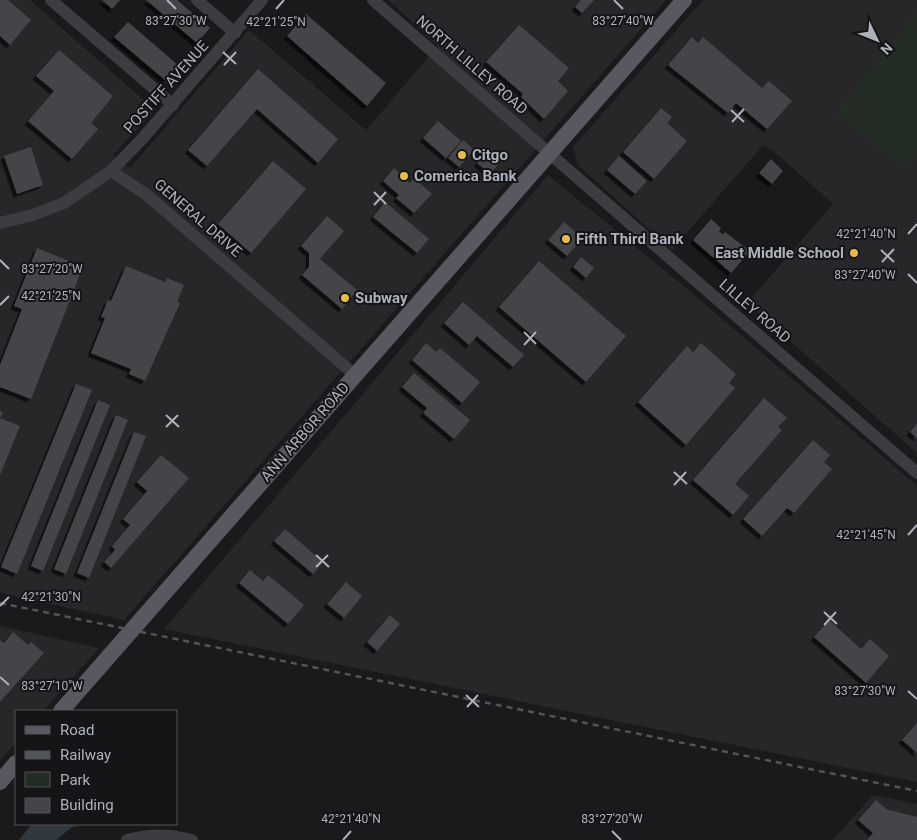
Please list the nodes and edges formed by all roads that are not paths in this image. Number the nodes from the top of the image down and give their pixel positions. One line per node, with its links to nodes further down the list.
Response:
1 (51, 0): 7 (street)
2 (197, 0): 6 (street)
3 (262, 0): 6 (street, POSTIFF AVENUE)
4 (373, 0): 8 (street, NORTH LILLEY ROAD)
5 (684, 0): 8 (main road, ANN ARBOR ROAD)
6 (235, 33): 7 (street, POSTIFF AVENUE)
7 (173, 104): 9 (street, POSTIFF AVENUE)
8 (549, 154): 11 (main road, ANN ARBOR ROAD); 12 (street, LILLEY ROAD)
9 (111, 171): 10 (street); 11 (street, GENERAL DRIVE)
10 (0, 223)
11 (355, 375): 13 (main road, ANN ARBOR ROAD)
12 (917, 473)
13 (62, 710)
14 (15, 764): 15 (main road)
15 (0, 782)
16 (127, 840): 17 (street)
17 (192, 840)

